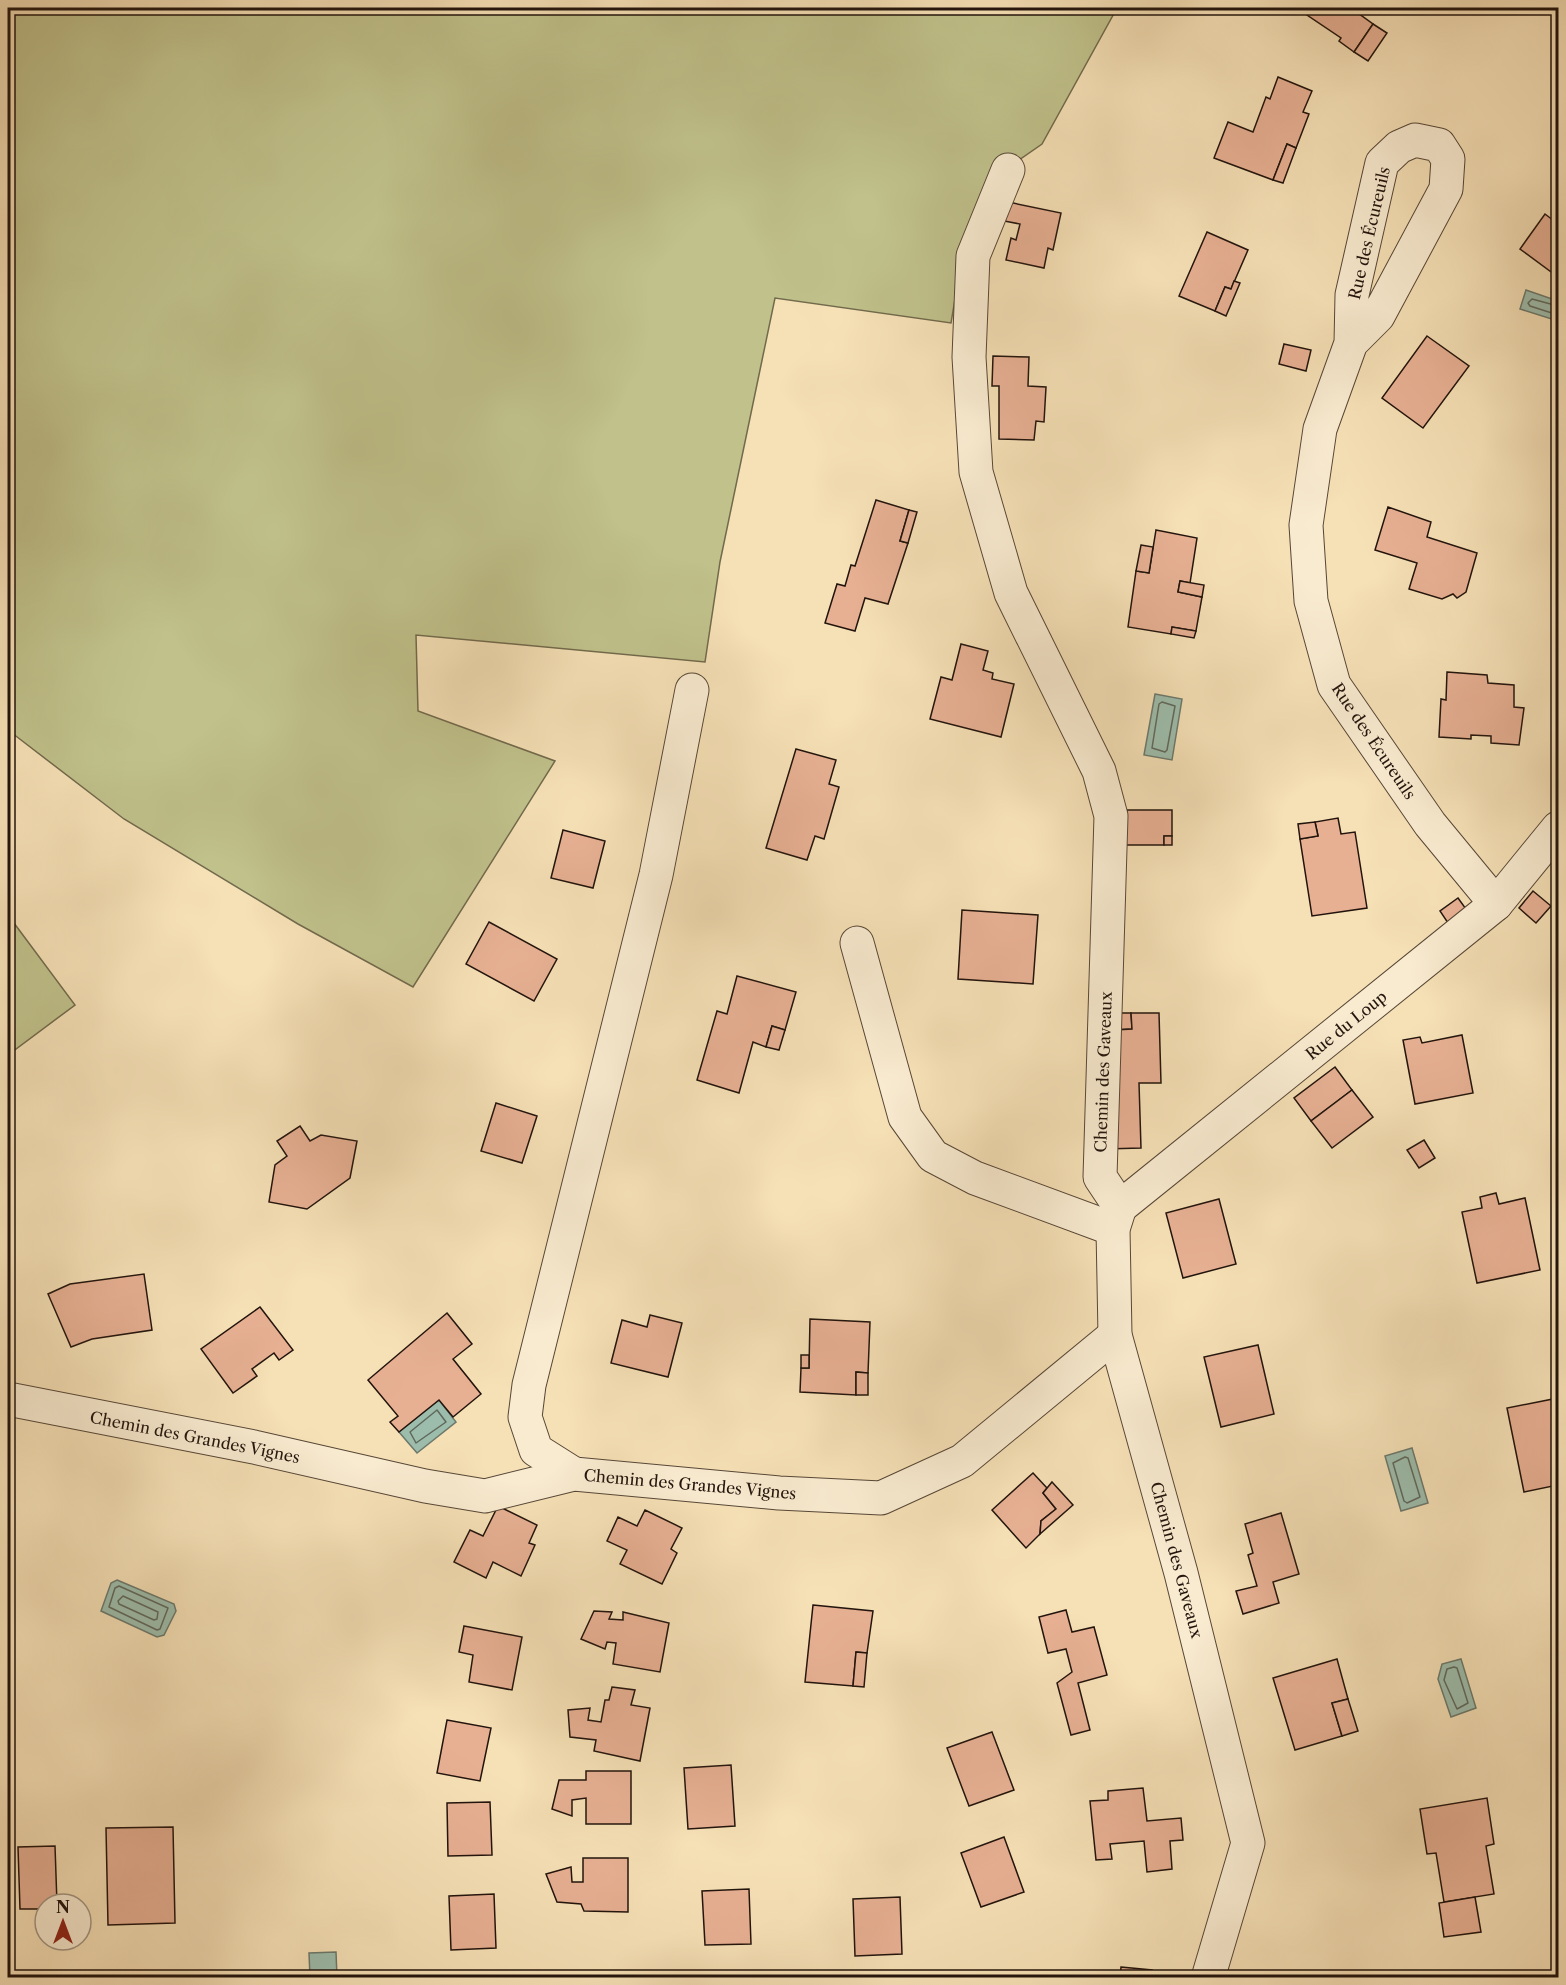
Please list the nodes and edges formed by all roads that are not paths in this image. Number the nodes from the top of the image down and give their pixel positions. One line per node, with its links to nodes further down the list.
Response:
1 (1008, 170): 7 (street, Chemin des Gaveaux)
2 (1351, 343): 2 (street, Rue des Écureuils); 5 (street, Rue des Écureuils)
3 (692, 690): 10 (street)
4 (1558, 828): 5 (street, Rue du Loup)
5 (1496, 904): 7 (street, Rue du Loup)
6 (857, 943): 7 (street)
7 (1117, 1218): 8 (street, Chemin des Gaveaux)
8 (1116, 1335): 10 (street, Chemin des Grandes Vignes); 11 (street, Chemin des Gaveaux)
9 (8, 1400): 10 (street, Chemin des Grandes Vignes)
10 (574, 1474)
11 (1208, 1977)

